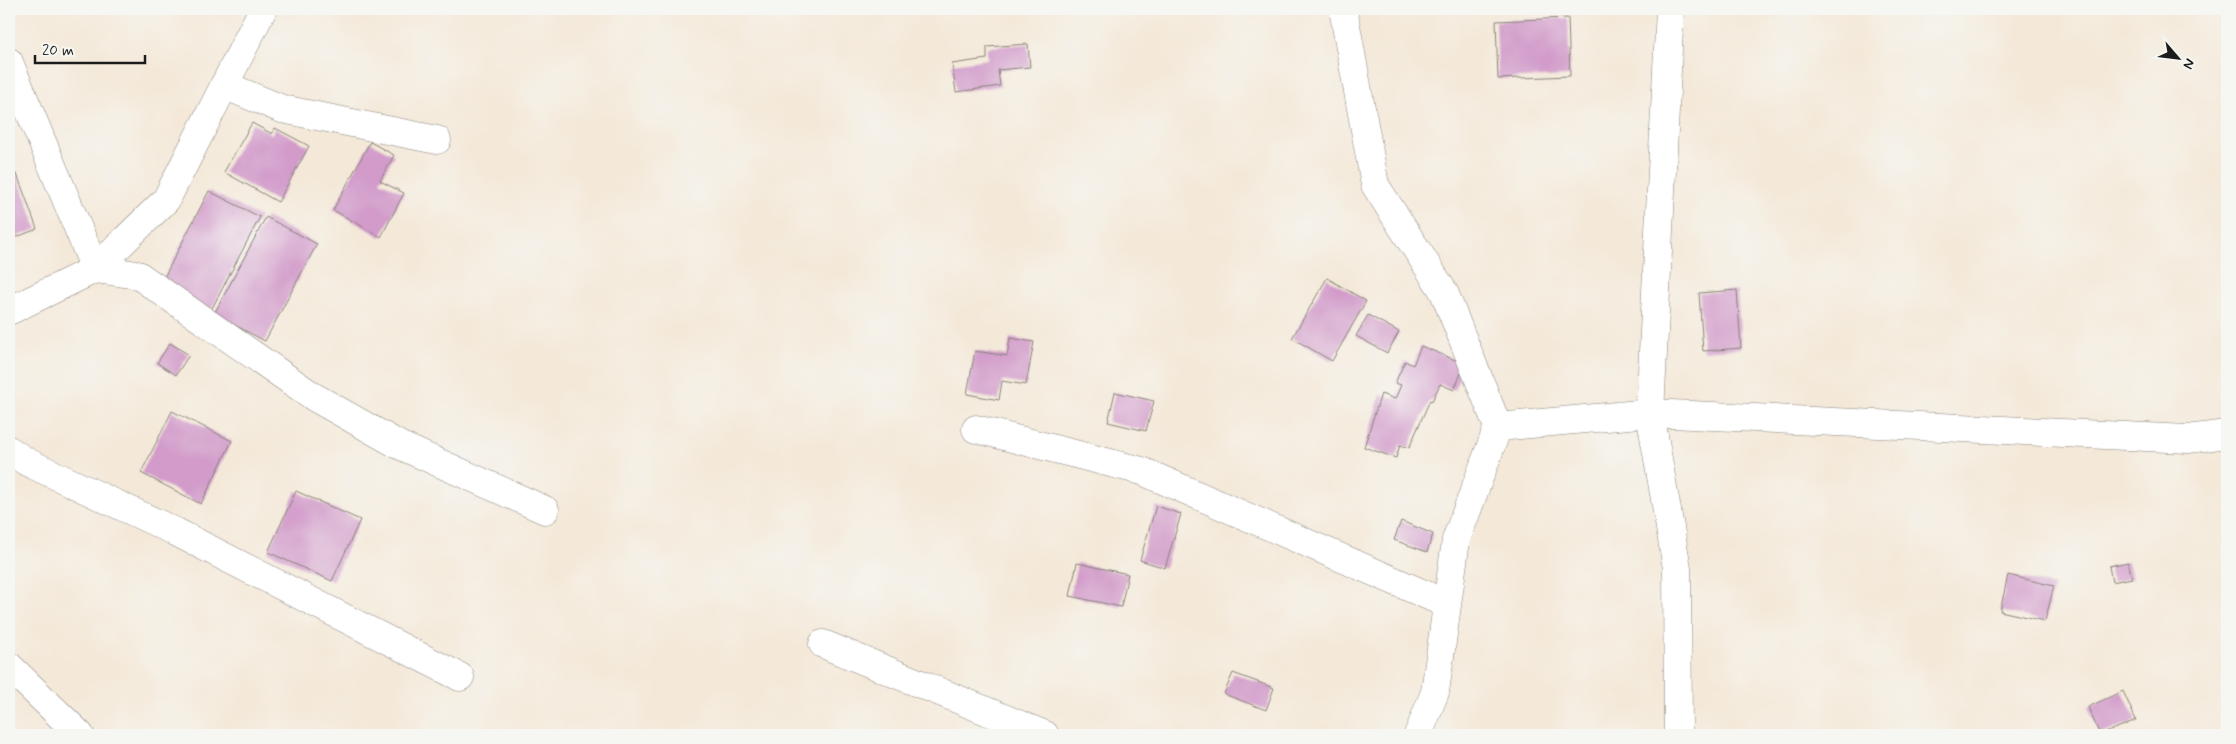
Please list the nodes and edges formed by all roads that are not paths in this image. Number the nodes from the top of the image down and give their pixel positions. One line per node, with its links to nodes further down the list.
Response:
1 (263, 9): 5 (street)
2 (1342, 9): 10 (street)
3 (1670, 9): 9 (street)
4 (9, 62): 7 (street)
5 (224, 85): 6 (street); 7 (street)
6 (437, 140)
7 (95, 269): 8 (street); 14 (street)
8 (9, 312)
9 (1650, 413): 10 (street); 12 (street); 22 (street)
10 (1498, 427): 15 (street)
11 (976, 429): 15 (street)
12 (2227, 434)
13 (9, 450): 18 (street)
14 (545, 510)
15 (1447, 604): 21 (street)
16 (823, 644): 20 (street)
17 (9, 666): 19 (street)
18 (460, 677)
19 (80, 735)
20 (1045, 735)
21 (1418, 735)
22 (1678, 735)

